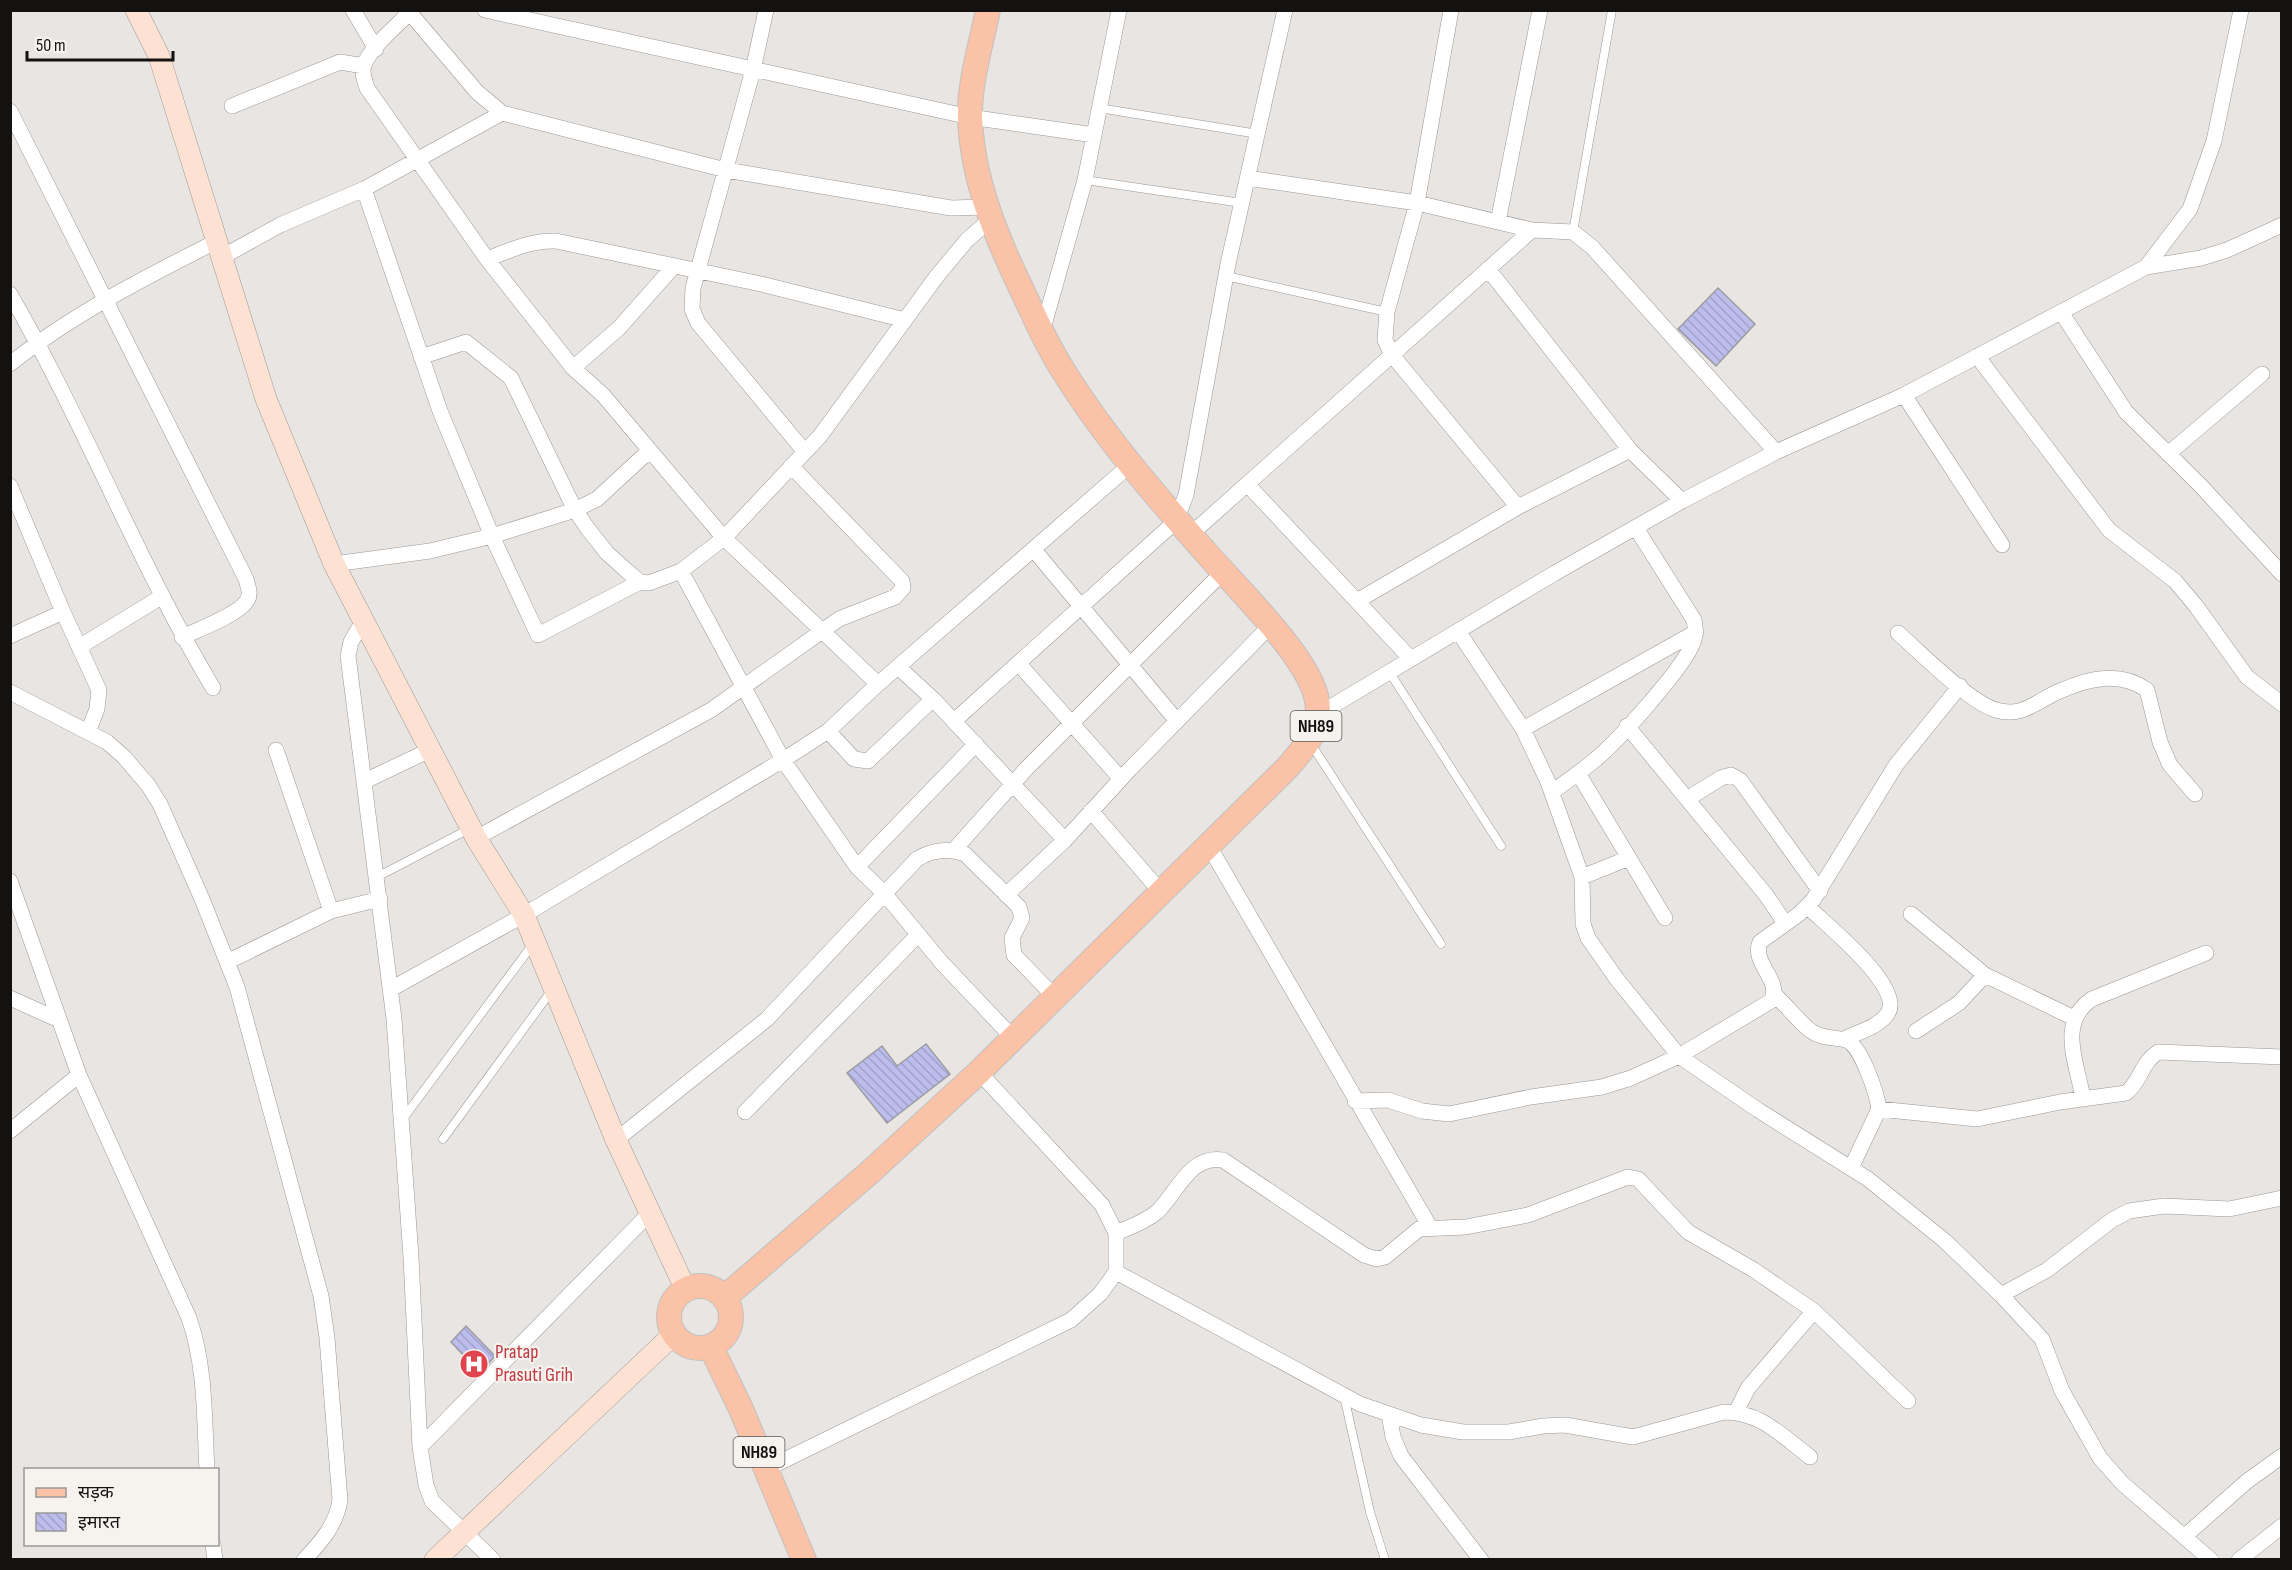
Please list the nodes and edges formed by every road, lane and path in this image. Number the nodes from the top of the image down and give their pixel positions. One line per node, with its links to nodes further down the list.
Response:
1 (136, 10): 35 (street)
2 (353, 10): 13 (street)
3 (485, 10): 15 (street)
4 (766, 10): 15 (street)
5 (988, 10): 20 (main road, NH89)
6 (1119, 10): 17 (street)
7 (1285, 10): 21 (street)
8 (1451, 10): 29 (street)
9 (1540, 10): 31 (street)
10 (1612, 10): 34 (lane)
11 (2241, 10): 38 (street)
12 (411, 12): 13 (street); 19 (street)
13 (376, 49): 14 (street)
14 (364, 66): 16 (street); 23 (street)
15 (753, 70): 20 (street); 24 (street)
16 (232, 106)
17 (1099, 108): 21 (lane); 22 (street)
18 (10, 111): 43 (street)
19 (502, 113): 23 (street); 24 (street)
20 (970, 117): 22 (street); 30 (main road, NH89)
21 (1259, 134): 25 (street)
22 (1094, 135): 26 (street)
23 (415, 159): 27 (street); 36 (street)
24 (726, 170): 30 (street); 40 (street)
25 (1248, 177): 28 (street); 29 (street)
26 (1085, 180): 28 (lane); 47 (street)
27 (363, 189): 35 (street); 51 (street)
28 (1242, 203): 41 (street)
29 (1417, 203): 31 (street); 44 (street)
30 (989, 213): 46 (street); 47 (main road, NH89)
31 (1498, 222): 33 (street)
32 (2282, 225): 38 (street)
33 (1532, 230): 34 (street); 39 (street)
34 (1573, 232): 59 (street)
35 (219, 249): 43 (street); 74 (street)
36 (487, 259): 37 (street); 53 (street)
37 (674, 266): 40 (street); 53 (street)
38 (2146, 267): 45 (street)
39 (1488, 269): 49 (street); 56 (street)
40 (697, 271): 46 (street); 58 (street)
41 (1226, 276): 44 (lane); 68 (street)
42 (10, 294): 48 (street)
43 (107, 300): 48 (street); 90 (street)
44 (1387, 312): 49 (street)
45 (2061, 312): 50 (street); 60 (street)
46 (904, 320): 58 (street)
47 (1042, 332): 61 (main road, NH89)
48 (38, 342): 52 (street); 79 (street)
49 (1392, 355): 63 (street); 66 (street)
50 (1977, 356): 55 (street); 103 (street)
51 (421, 357): 67 (street); 70 (street)
52 (10, 363)
53 (573, 368): 57 (street)
54 (2262, 374): 60 (street)
55 (1904, 395): 59 (street); 72 (street)
56 (1630, 450): 65 (street); 66 (street)
57 (649, 451): 67 (street); 71 (street)
58 (804, 452): 62 (street)
59 (1776, 452): 65 (street)
60 (2168, 454): 77 (street)
61 (1130, 465): 68 (main road, NH89); 73 (street)
62 (791, 466): 71 (street); 86 (street)
63 (1248, 485): 68 (street); 80 (street)
64 (10, 486): 82 (street)
65 (1682, 501): 69 (street)
66 (1518, 507): 80 (street)
67 (575, 510): 70 (street); 78 (street)
68 (1183, 528): 76 (main road, NH89); 81 (street)
69 (1636, 528): 85 (street); 87 (street)
70 (492, 536): 74 (street); 78 (street)
71 (724, 538): 75 (street); 86 (street)
72 (2002, 545)
73 (1034, 550): 81 (street); 95 (street)
74 (334, 564): 83 (street)
75 (681, 571): 78 (street); 100 (street)
76 (1223, 572): 84 (main road, NH89); 94 (street)
77 (2282, 574)
78 (640, 582)
79 (161, 597): 90 (street); 91 (street)
80 (1357, 602): 92 (street)
81 (1080, 607): 93 (street); 94 (street)
82 (63, 612): 89 (street); 91 (street)
83 (363, 621): 115 (street); 119 (street)
84 (1271, 625): 104 (main road, NH89); 106 (street)
85 (1458, 631): 92 (street); 109 (street)
86 (821, 632): 97 (street); 100 (street)
87 (1696, 632): 108 (street); 109 (street)
88 (1898, 633): 98 (street)
89 (10, 636)
90 (182, 637): 99 (street)
91 (79, 647): 111 (street)
92 (1411, 659): 96 (street)
93 (1019, 664): 105 (street); 107 (street)
94 (1130, 666): 106 (street); 107 (street)
95 (898, 667): 97 (street); 102 (street)
96 (1390, 673): 104 (street); 128 (lane)
97 (878, 684): 110 (street)
98 (1960, 686): 122 (street); 136 (street)
99 (213, 688)
100 (744, 688): 116 (street); 125 (street)
101 (10, 692): 111 (street)
102 (933, 699): 105 (street); 110 (street)
103 (2282, 704)
104 (1319, 714): 112 (main road, NH89)
105 (954, 721): 113 (street)
106 (1177, 721): 118 (street)
107 (1072, 724): 118 (street); 120 (street)
108 (1627, 726): 117 (street); 123 (street)
109 (1523, 729): 121 (street)
110 (828, 731): 116 (street)
111 (88, 732): 150 (street)
112 (1310, 742): 127 (main road, NH89); 148 (lane)
113 (976, 744): 120 (street); 131 (street)
114 (276, 750): 141 (street)
115 (430, 750): 119 (street); 125 (street)
116 (783, 760): 131 (street); 143 (street)
117 (1578, 773): 121 (street); 130 (street)
118 (1121, 778): 124 (street)
119 (365, 781): 132 (street)
120 (1014, 784): 126 (street); 129 (street)
121 (1552, 792): 133 (street)
122 (2195, 794)
123 (1687, 799): 136 (street); 145 (street)
124 (1091, 811): 126 (street); 135 (street)
125 (473, 833): 132 (lane); 143 (street)
126 (1065, 840): 138 (street)
127 (1209, 846): 135 (main road, NH89); 167 (street)
128 (1501, 846)
129 (954, 850): 137 (street); 138 (street)
130 (1629, 858): 133 (street); 144 (street)
131 (857, 867): 137 (street)
132 (377, 877): 139 (street)
133 (1582, 877): 162 (street)
134 (10, 881): 158 (street)
135 (1160, 891): 155 (main road, NH89)
136 (1820, 891): 140 (street)
137 (884, 893): 146 (street); 173 (street)
138 (1006, 895): 155 (street)
139 (380, 899): 141 (street); 153 (street)
140 (1807, 906): 145 (street); 161 (street)
141 (331, 910): 150 (street)
142 (1911, 914): 151 (street)
143 (524, 915): 147 (street); 153 (street)
144 (1665, 918)
145 (1785, 923): 154 (street)
146 (918, 935): 160 (street); 169 (street)
147 (535, 941): 152 (street); 170 (lane)
148 (1441, 944)
149 (2206, 953): 157 (street)
150 (227, 962): 198 (street)
151 (1985, 975): 157 (street); 159 (street)
152 (555, 986): 172 (lane); 173 (street)
153 (391, 989): 170 (street)
154 (1775, 995): 161 (street); 162 (street)
155 (1055, 997): 160 (main road, NH89)
156 (10, 998): 158 (street)
157 (2074, 1018): 166 (street)
158 (59, 1020): 165 (street)
159 (1916, 1031)
160 (1014, 1038): 164 (main road, NH89)
161 (1845, 1040): 168 (street)
162 (1679, 1056): 167 (street); 174 (street)
163 (2282, 1057): 166 (street)
164 (979, 1072): 178 (street); 182 (main road, NH89)
165 (79, 1075): 171 (street); 193 (street)
166 (2083, 1098): 168 (street)
167 (1355, 1101): 177 (street)
168 (1880, 1109): 174 (street)
169 (744, 1112)
170 (401, 1122): 190 (street)
171 (10, 1131)
172 (443, 1139)
173 (616, 1140): 176 (street)
174 (1851, 1168): 181 (street)
175 (2282, 1198): 181 (street)
176 (649, 1214): 180 (street); 190 (street)
177 (1430, 1227): 178 (street); 183 (street)
178 (1116, 1233): 179 (street)
179 (1116, 1272): 186 (street); 194 (street)
180 (686, 1290): 182 (main road); 184 (main road)
181 (2001, 1295): 197 (street)
182 (724, 1298): 185 (main road)
183 (1814, 1311): 187 (street); 188 (street)
184 (673, 1335): 185 (main road); 196 (street)
185 (711, 1347): 194 (main road, NH89)
186 (1344, 1395): 189 (street); 202 (lane)
187 (1908, 1401)
188 (1736, 1412): 189 (street); 192 (street)
189 (1389, 1414): 203 (street)
190 (420, 1447): 196 (street)
191 (2282, 1456): 197 (street)
192 (1810, 1457)
193 (207, 1468)
194 (766, 1469): 201 (main road, NH89)
195 (2282, 1526): 205 (street)
196 (465, 1532): 199 (street); 200 (street)
197 (2185, 1536): 204 (street)
198 (304, 1560)
199 (435, 1560)
200 (493, 1560)
201 (804, 1560)
202 (1385, 1560)
203 (1482, 1560)
204 (2211, 1560)
205 (2239, 1560)

